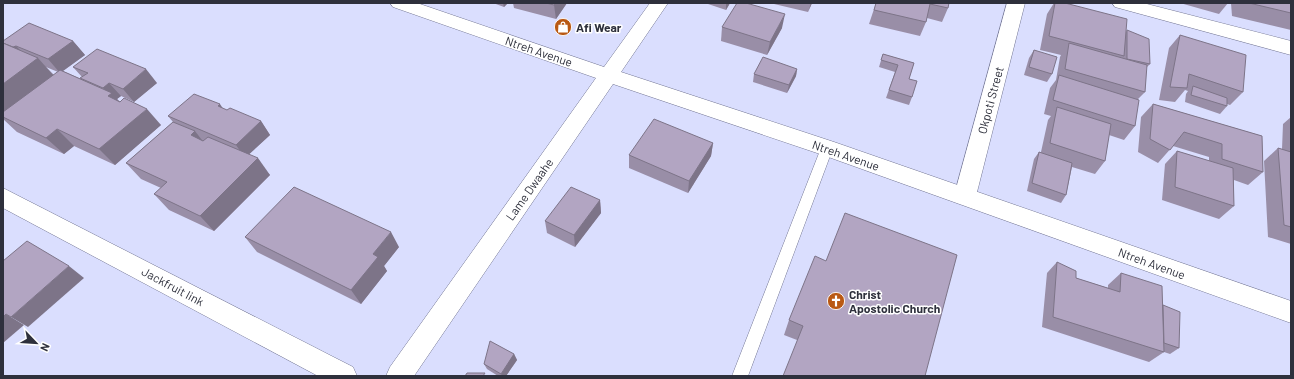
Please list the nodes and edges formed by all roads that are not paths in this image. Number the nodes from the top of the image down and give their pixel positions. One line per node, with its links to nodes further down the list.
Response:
1 (399, 3): 6 (street, Ntreh Avenue)
2 (660, 3): 6 (street, Lame Dwaahe)
3 (1016, 3): 9 (street, Okpoti Street)
4 (1121, 3): 5 (street)
5 (1291, 48)
6 (608, 75): 7 (street, Ntreh Avenue); 12 (street, Lame Dwaahe)
7 (827, 148): 9 (street, Ntreh Avenue); 13 (lane)
8 (3, 196): 11 (street, Jackfruit link)
9 (965, 196): 10 (street, Ntreh Avenue)
10 (1291, 312)
11 (344, 376)
12 (399, 376)
13 (740, 376)

